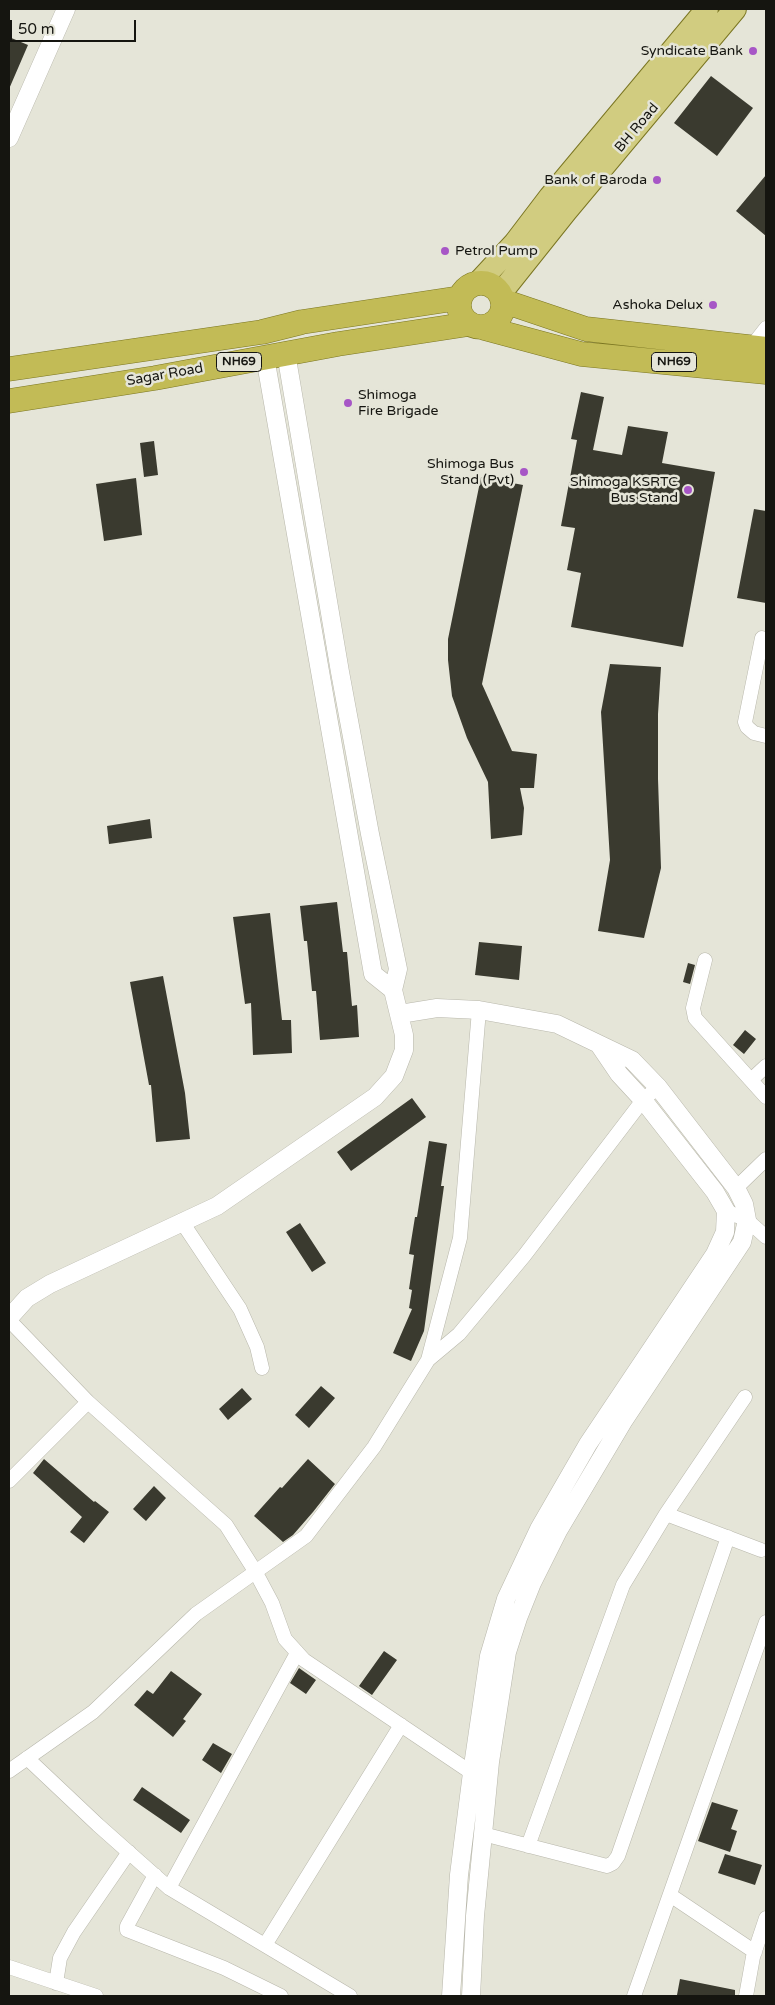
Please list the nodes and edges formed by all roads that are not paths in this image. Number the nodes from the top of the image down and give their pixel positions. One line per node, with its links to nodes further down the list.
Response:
1 (66, 9): 4 (street)
2 (707, 9): 5 (main road, BH Road)
3 (736, 9): 6 (main road, BH Road)
4 (9, 138)
5 (469, 290): 6 (highway, NH69); 7 (highway); 10 (highway, Sagar Road / NH69)
6 (502, 297): 7 (highway, NH69); 8 (highway, NH69)
7 (476, 326): 9 (highway, Sagar Road / NH69); 11 (highway, NH69)
8 (761, 341)
9 (275, 355): 12 (highway, Sagar Road / NH69); 16 (street); 16 (street)
10 (9, 369)
11 (766, 372)
12 (9, 400)
13 (762, 638): 14 (street)
14 (766, 736)
15 (705, 960): 21 (street)
16 (393, 990): 18 (street)
17 (479, 1010): 18 (street); 19 (street); 32 (street)
18 (400, 1014): 29 (street)
19 (600, 1046): 22 (street); 24 (street)
20 (766, 1066): 21 (street)
21 (751, 1080): 23 (street)
22 (658, 1087): 24 (street); 26 (street)
23 (766, 1097)
24 (643, 1100): 27 (street); 32 (street)
25 (766, 1160): 26 (street)
26 (736, 1188): 28 (street)
27 (726, 1211): 28 (street); 46 (street)
28 (747, 1220): 30 (street); 47 (street)
29 (182, 1222): 31 (street); 33 (street)
30 (766, 1237)
31 (11, 1313): 35 (street)
32 (428, 1360): 40 (street)
33 (262, 1368)
34 (745, 1397): 37 (street)
35 (88, 1402): 36 (street); 40 (street)
36 (9, 1482)
37 (666, 1514): 38 (street); 48 (street)
38 (728, 1537): 39 (street); 48 (street)
39 (761, 1550)
40 (256, 1571): 42 (street); 44 (street)
41 (766, 1622): 52 (street)
42 (297, 1653): 43 (street); 51 (street)
43 (401, 1725): 46 (street); 54 (street)
44 (27, 1758): 45 (street); 49 (street)
45 (9, 1771)
46 (472, 1773): 61 (street)
47 (483, 1834): 48 (street); 62 (street)
48 (528, 1846)
49 (129, 1852): 50 (street); 57 (street)
50 (155, 1875): 51 (street); 59 (street)
51 (170, 1888): 54 (street)
52 (670, 1895): 55 (street); 63 (street)
53 (766, 1918): 55 (street)
54 (265, 1945): 60 (street)
55 (755, 1952): 64 (street)
56 (9, 1967): 57 (street)
57 (56, 1983): 58 (street)
58 (96, 1996)
59 (281, 1996)
60 (350, 1996)
61 (451, 1996)
62 (471, 1996)
63 (634, 1996)
64 (746, 1996)

